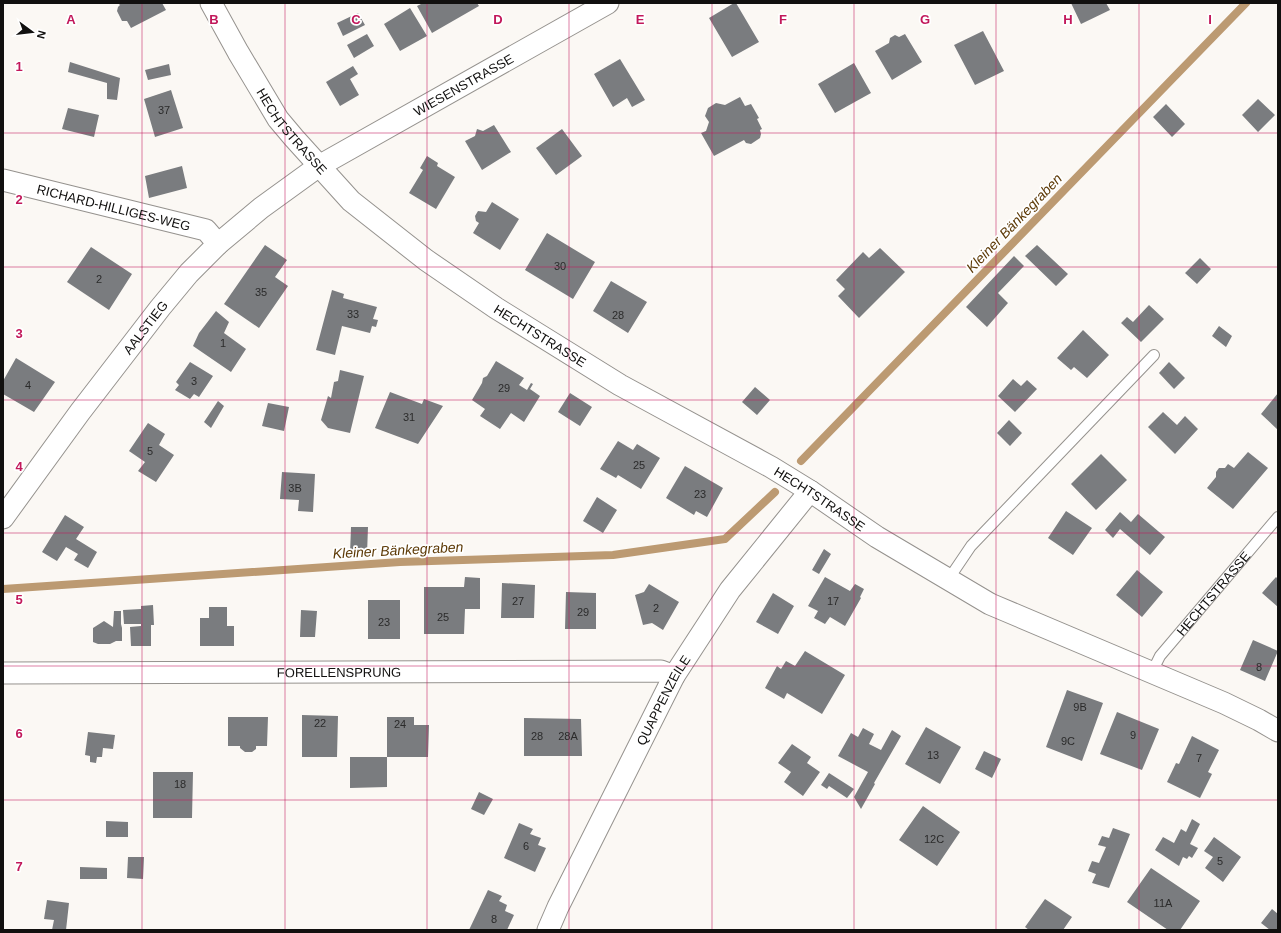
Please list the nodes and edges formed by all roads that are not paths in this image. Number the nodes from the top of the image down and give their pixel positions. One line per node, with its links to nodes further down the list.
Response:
1 (210, 3): 3 (street, HECHTSTRASSE)
2 (608, 3): 3 (street, WIESENSTRASSE)
3 (319, 166): 5 (street, AALSTIEG); 7 (street, HECHTSTRASSE)
4 (3, 180): 5 (street, RICHARD-HILLIGES-WEG)
5 (218, 244): 9 (street, AALSTIEG)
6 (1154, 355): 10 (lane)
7 (810, 491): 10 (street, HECHTSTRASSE); 13 (street, QUAPPENZEILE)
8 (1278, 517): 11 (lane, HECHTSTRASSE)
9 (3, 518)
10 (948, 580): 11 (street, HECHTSTRASSE)
11 (1152, 672): 14 (street, HECHTSTRASSE)
12 (3, 673): 13 (street, FORELLENSPRUNG)
13 (674, 676): 15 (street, QUAPPENZEILE)
14 (1278, 731)
15 (548, 930)

